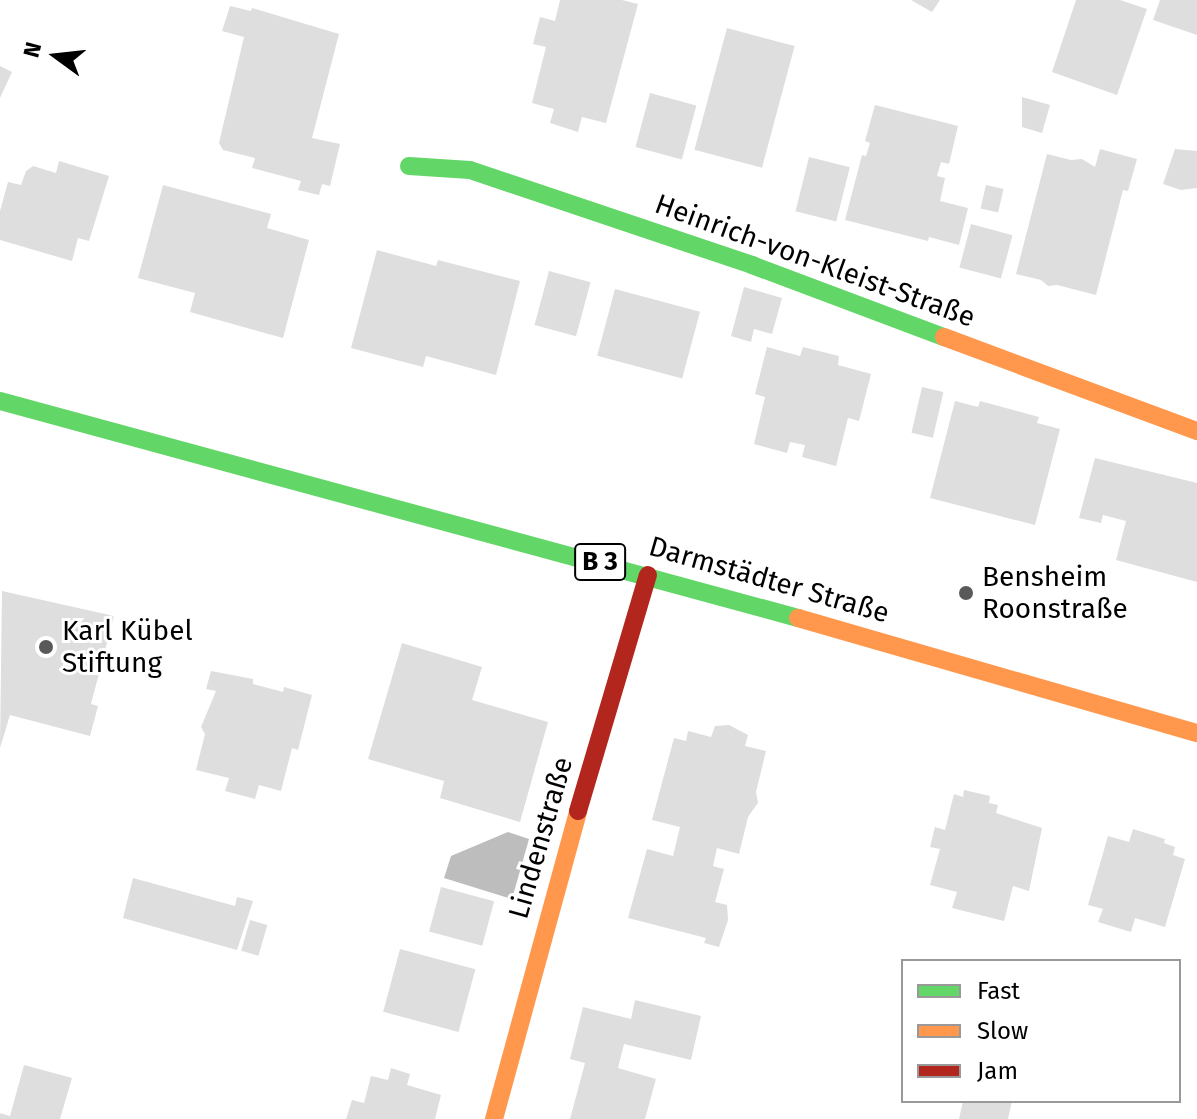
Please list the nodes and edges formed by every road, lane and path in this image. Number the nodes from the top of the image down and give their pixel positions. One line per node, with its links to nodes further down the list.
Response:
1 (409, 166): 3 (street, Heinrich-von-Kleist-Straße)
2 (0, 401): 4 (street, Darmstädter Straße / B 3)
3 (1197, 431)
4 (648, 575): 5 (street, Darmstädter Straße / B 3); 6 (street, Lindenstraße)
5 (1197, 733)
6 (494, 1119)

